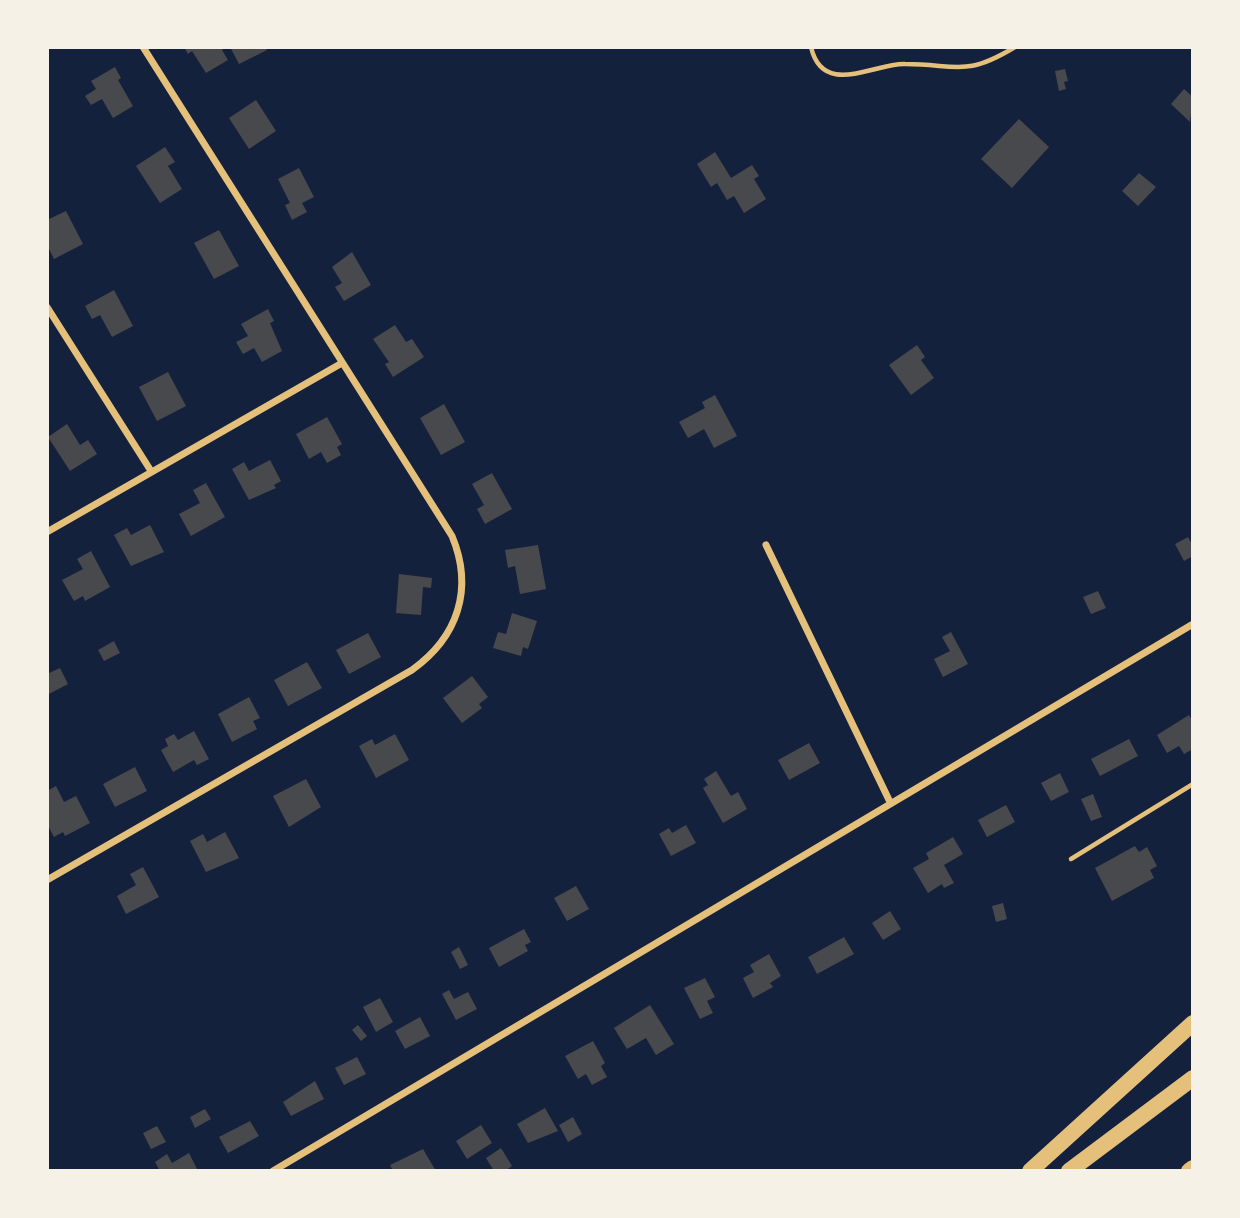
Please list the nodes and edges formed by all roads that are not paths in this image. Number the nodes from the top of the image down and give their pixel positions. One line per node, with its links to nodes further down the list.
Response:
1 (143, 47): 5 (street)
2 (811, 47): 3 (lane)
3 (1015, 47)
4 (47, 307): 6 (street)
5 (342, 363): 6 (street); 13 (street)
6 (151, 471): 7 (street)
7 (47, 532)
8 (766, 545): 11 (street)
9 (1193, 624): 11 (street)
10 (1193, 784): 12 (lane)
11 (890, 802): 16 (street)
12 (1072, 859)
13 (47, 880)
14 (1193, 1023): 17 (highway)
15 (1193, 1078): 18 (highway)
16 (273, 1171)
17 (1030, 1171)
18 (1069, 1171)

